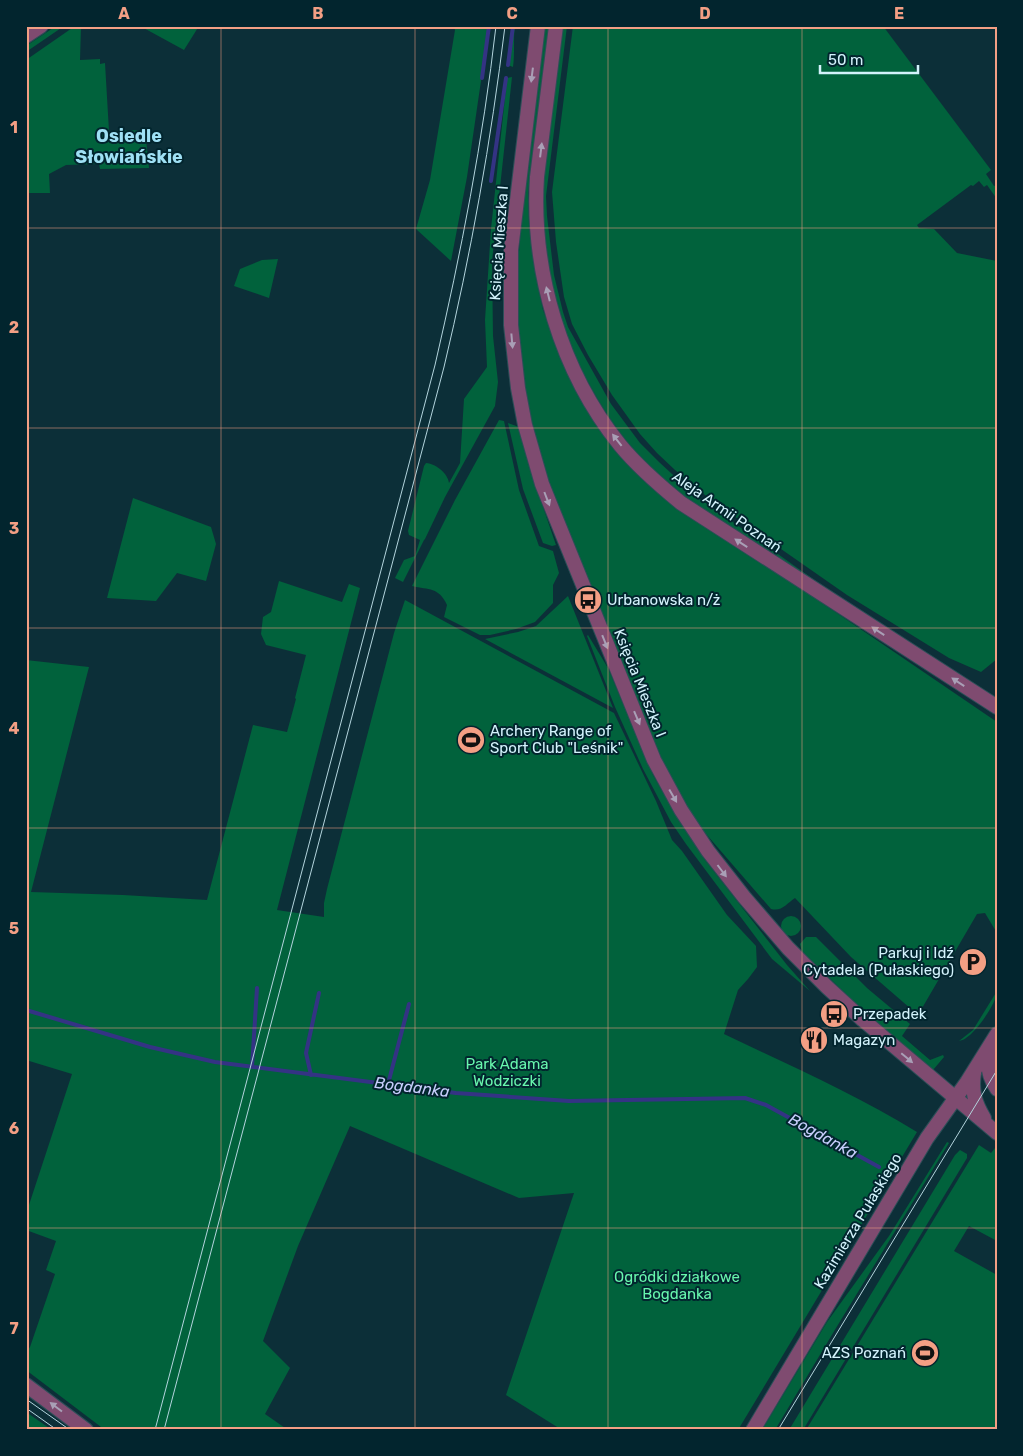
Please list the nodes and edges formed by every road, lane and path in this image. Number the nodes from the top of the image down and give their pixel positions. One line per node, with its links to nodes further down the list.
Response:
1 (41, 26): 4 (street)
2 (538, 26): 9 (street, Księcia Mieszka I, one-way to 9)
3 (556, 26): 5 (street, Aleja Armii Poznań, one-way to 3)
4 (26, 36)
5 (997, 707)
6 (995, 1037): 7 (street, Kazimierza Pułaskiego); 8 (street)
7 (975, 1070): 9 (street, Kazimierza Pułaskiego); 10 (street)
8 (997, 1089)
9 (956, 1098): 10 (street); 13 (street, Kazimierza Pułaskiego)
10 (992, 1129)
11 (26, 1385): 12 (street, one-way to 11)
12 (86, 1430)
13 (753, 1430)

